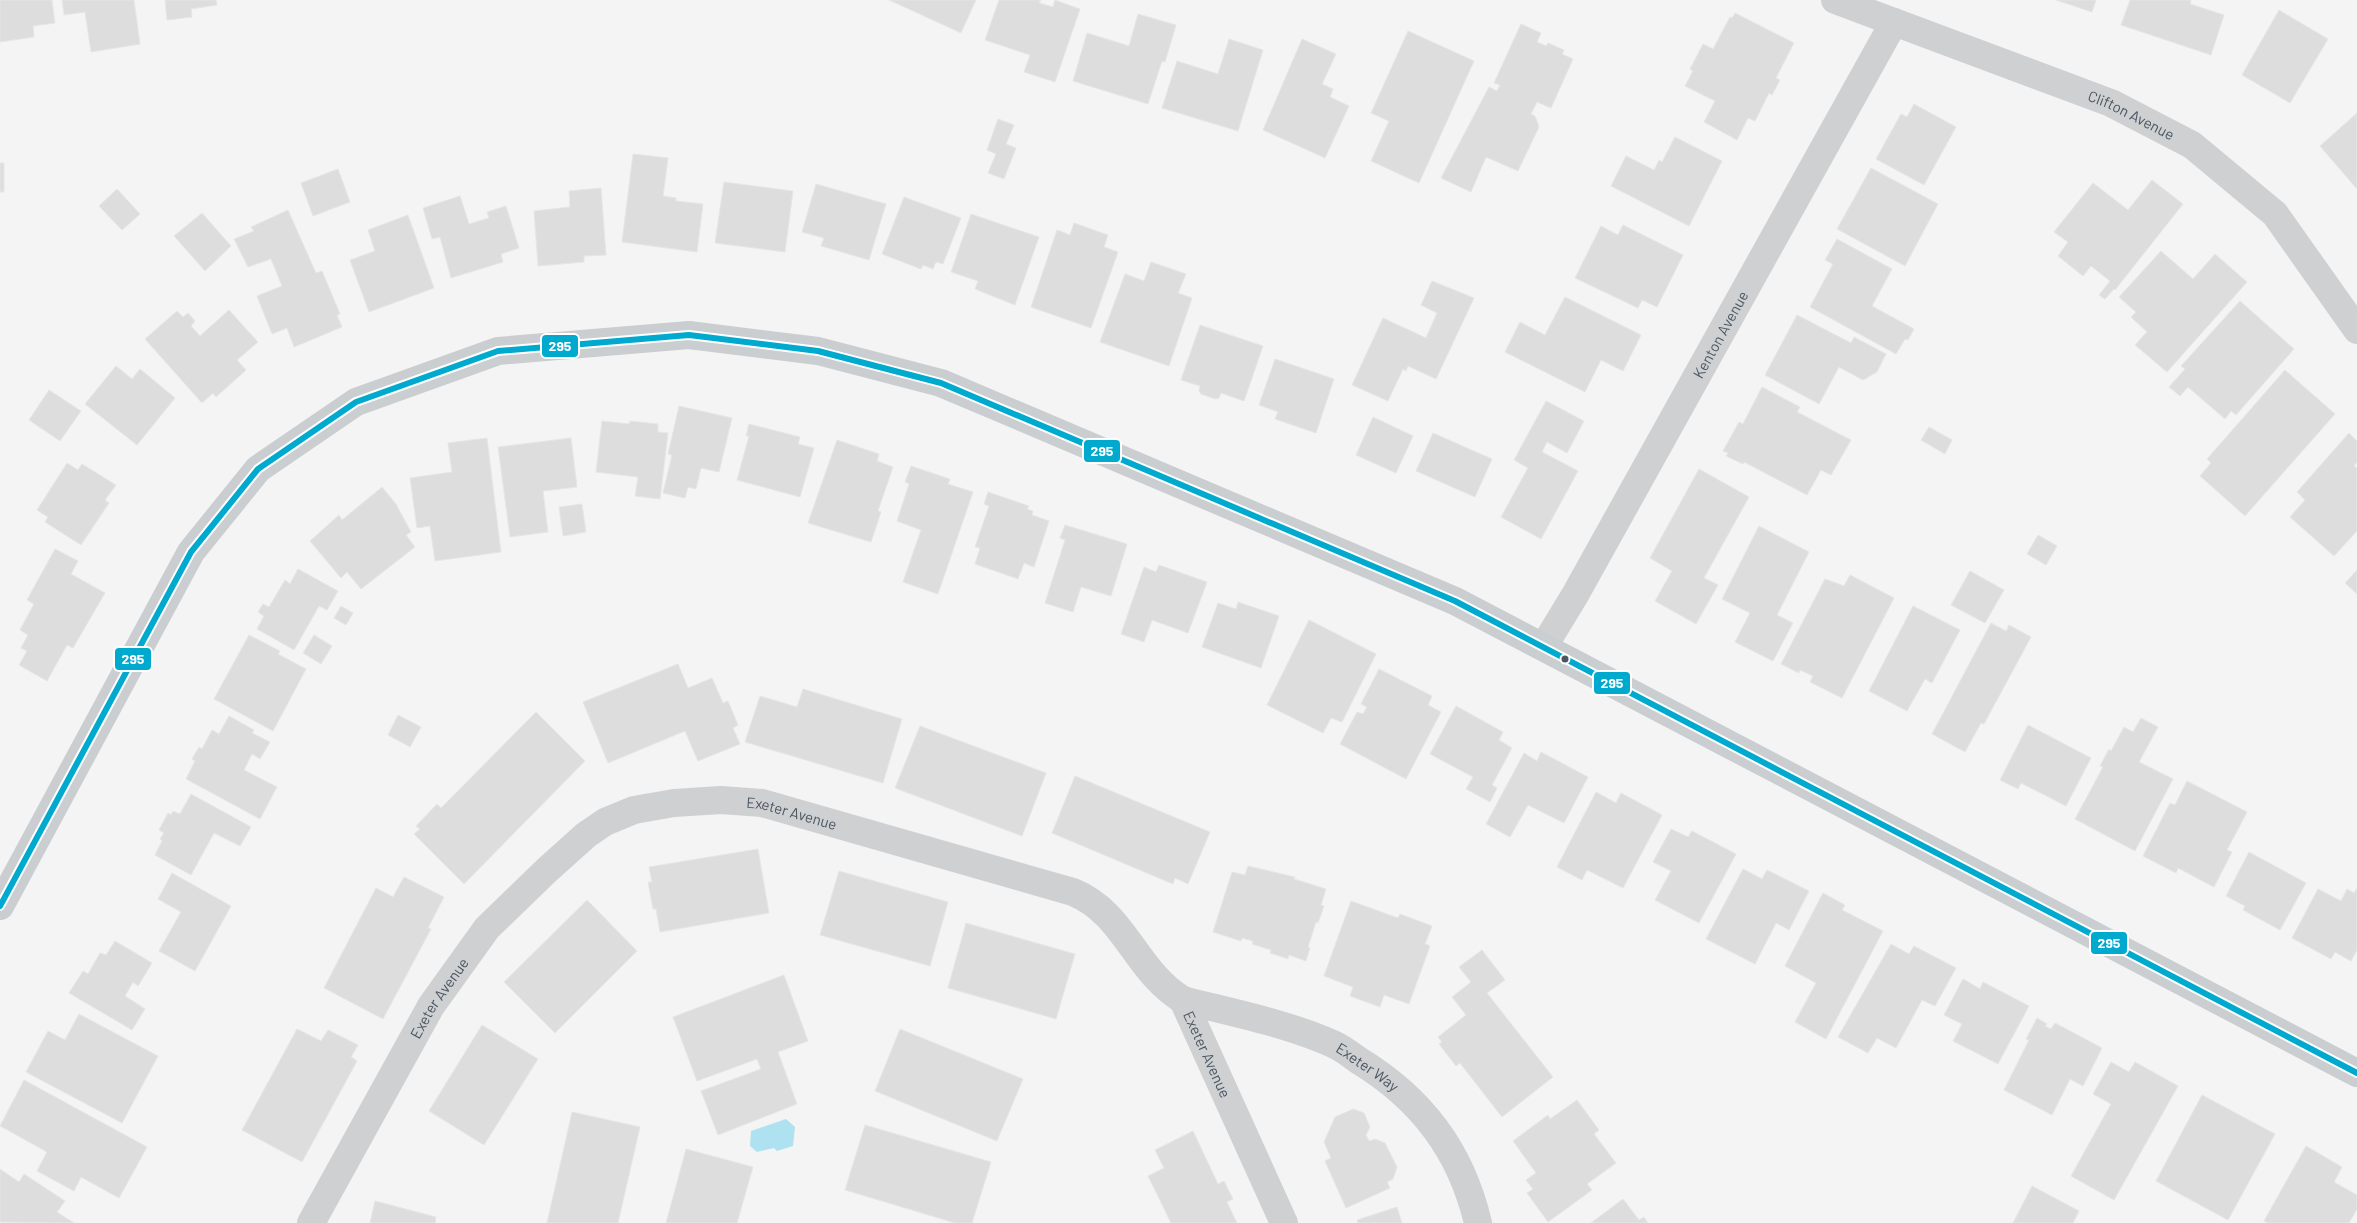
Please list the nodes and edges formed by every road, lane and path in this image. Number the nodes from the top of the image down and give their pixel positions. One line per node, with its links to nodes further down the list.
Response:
1 (1835, 0): 2 (street, Clifton Avenue)
2 (1894, 22): 3 (street, Clifton Avenue); 4 (street, Kenton Avenue)
3 (2357, 330)
4 (1544, 646): 5 (main road); 7 (main road)
5 (0, 906)
6 (1183, 1000): 8 (street, Exeter Avenue); 9 (street, Exeter Avenue); 10 (street, Exeter Way)
7 (2357, 1073)
8 (311, 1223)
9 (1284, 1223)
10 (1478, 1223)

